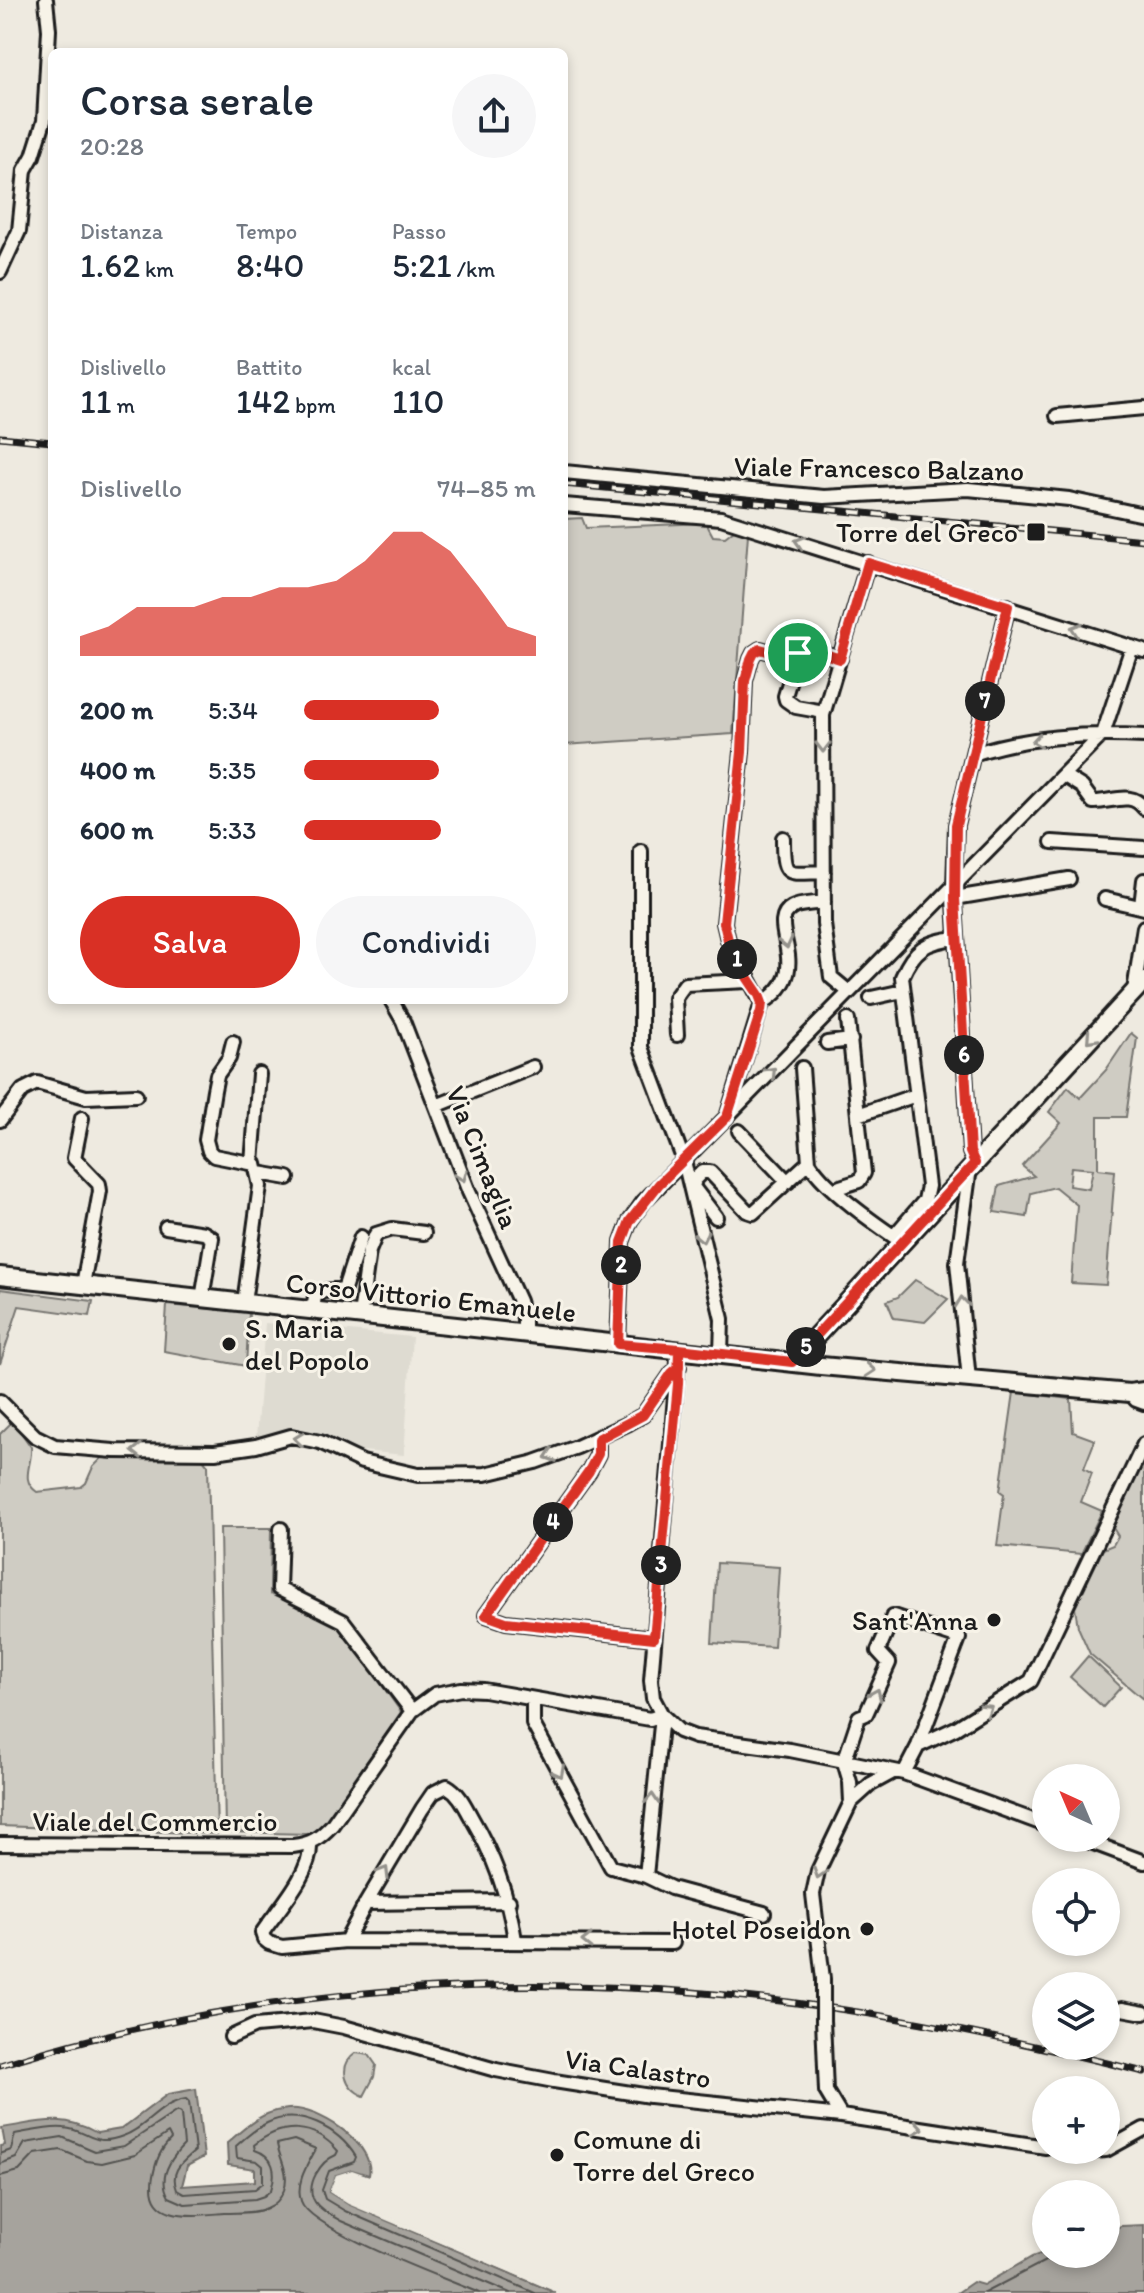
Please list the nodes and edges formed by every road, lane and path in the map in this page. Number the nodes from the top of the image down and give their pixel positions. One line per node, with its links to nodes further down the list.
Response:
1 (46, 0): 2 (street)
2 (48, 48)
3 (48, 48): 4 (street)
4 (0, 272)
5 (1144, 408): 6 (street)
6 (1057, 416)
7 (568, 472): 9 (street, Viale Francesco Balzano)
8 (568, 505): 10 (street, one-way to 8)
9 (1144, 515)
10 (868, 563): 11 (street); 14 (street)
11 (1008, 606): 12 (street, one-way to 11); 18 (street)
12 (1138, 649): 16 (street)
13 (798, 653): 14 (street); 15 (street); 34 (street)
14 (840, 659): 15 (street)
15 (824, 712): 25 (street, one-way to 25)
16 (1103, 734): 17 (street); 18 (street, one-way to 18); 19 (street)
17 (1144, 736)
18 (973, 754): 28 (street)
19 (1063, 775): 20 (street); 28 (street)
20 (1144, 808)
21 (783, 838): 25 (street)
22 (1052, 842): 23 (street)
23 (1144, 848)
24 (641, 851): 57 (street)
25 (824, 872): 30 (street)
26 (1069, 879): 28 (street)
27 (1144, 880): 31 (street)
28 (955, 892): 33 (street); 37 (street)
29 (1105, 899): 31 (street)
30 (824, 902): 37 (street); 39 (street, one-way to 39)
31 (1142, 907)
32 (1144, 927): 35 (street)
33 (957, 938): 36 (street); 59 (street)
34 (748, 981): 39 (street); 42 (street)
35 (1139, 986): 59 (main road, one-way to 59)
36 (903, 991): 38 (street); 50 (street)
37 (849, 992): 53 (street, one-way to 37)
38 (871, 998)
39 (762, 1003): 53 (street)
40 (393, 1004): 51 (street, Via Cimaglia)
41 (848, 1020): 43 (street)
42 (677, 1035)
43 (851, 1040): 45 (street); 52 (street)
44 (233, 1042): 60 (street)
45 (827, 1043)
46 (533, 1067): 51 (street)
47 (802, 1068): 58 (street)
48 (259, 1074): 60 (street)
49 (136, 1095): 55 (street)
50 (916, 1095): 52 (street); 68 (street)
51 (436, 1106): 75 (street, Via Cimaglia, one-way to 75)
52 (858, 1115): 63 (street)
53 (727, 1117): 57 (street)
54 (82, 1118): 70 (street)
55 (0, 1120)
56 (739, 1131): 62 (street)
57 (684, 1161): 76 (street); 78 (street, one-way to 78)
58 (809, 1162): 62 (street); 68 (street)
59 (972, 1165): 68 (main road); 81 (street, one-way to 59)
60 (255, 1168): 61 (street); 72 (street)
61 (288, 1178)
62 (788, 1182): 64 (street)
63 (840, 1187)
64 (716, 1217)
65 (166, 1227): 71 (street)
66 (424, 1233): 74 (street)
67 (361, 1237): 73 (street)
68 (898, 1239): 79 (main road)
69 (0, 1276): 70 (main road, Corso Vittorio Emanuele)
70 (83, 1285): 71 (main road, Corso Vittorio Emanuele)
71 (202, 1299): 72 (main road, Corso Vittorio Emanuele)
72 (244, 1303): 73 (main road, Corso Vittorio Emanuele)
73 (313, 1310): 74 (main road, Corso Vittorio Emanuele)
74 (360, 1316): 75 (main road, Corso Vittorio Emanuele)
75 (524, 1333): 76 (main road, Corso Vittorio Emanuele)
76 (618, 1344): 77 (main road, Corso Vittorio Emanuele)
77 (679, 1349): 78 (main road, Corso Vittorio Emanuele); 80 (street)
78 (721, 1354): 79 (main road, Corso Vittorio Emanuele)
79 (792, 1362): 81 (main road, Corso Vittorio Emanuele, one-way to 81)
80 (679, 1367): 85 (street); 88 (street)
81 (969, 1379): 82 (main road, Corso Vittorio Emanuele)
82 (1137, 1392): 84 (street)
83 (0, 1401): 85 (street, one-way to 83)
84 (1144, 1403)
85 (598, 1439): 88 (street)
86 (1144, 1444): 92 (street, one-way to 86)
87 (281, 1529): 90 (street)
88 (654, 1638): 91 (street)
89 (533, 1700): 90 (street); 91 (street); 101 (street, one-way to 101)
90 (412, 1711): 98 (street)
91 (662, 1715): 93 (street); 101 (street, one-way to 91)
92 (918, 1746): 93 (street, one-way to 92); 94 (street)
93 (844, 1762): 94 (street); 95 (street)
94 (898, 1772): 95 (street); 96 (street)
95 (851, 1802): 111 (street, one-way to 111, bridge)
96 (1032, 1820)
97 (0, 1844): 98 (street, Viale del Commercio)
98 (310, 1844): 106 (street)
99 (1117, 1852): 100 (street)
100 (1144, 1862)
101 (646, 1876): 104 (street)
102 (509, 1901): 103 (street); 103 (street, one-way to 102); 105 (street)
103 (366, 1903): 106 (street)
104 (764, 1913)
105 (515, 1940): 106 (street); 107 (street, one-way to 105)
106 (346, 1941)
107 (673, 1943)
108 (1122, 2009): 109 (street)
109 (1144, 2013)
110 (231, 2037): 112 (street, Via Calastro)
111 (826, 2091): 112 (street); 113 (street)
112 (803, 2112): 113 (street, Via Calastro)
113 (841, 2116): 116 (street, Via Calastro, one-way to 116)
114 (1144, 2129): 115 (street)
115 (1120, 2142)
116 (1032, 2145)

